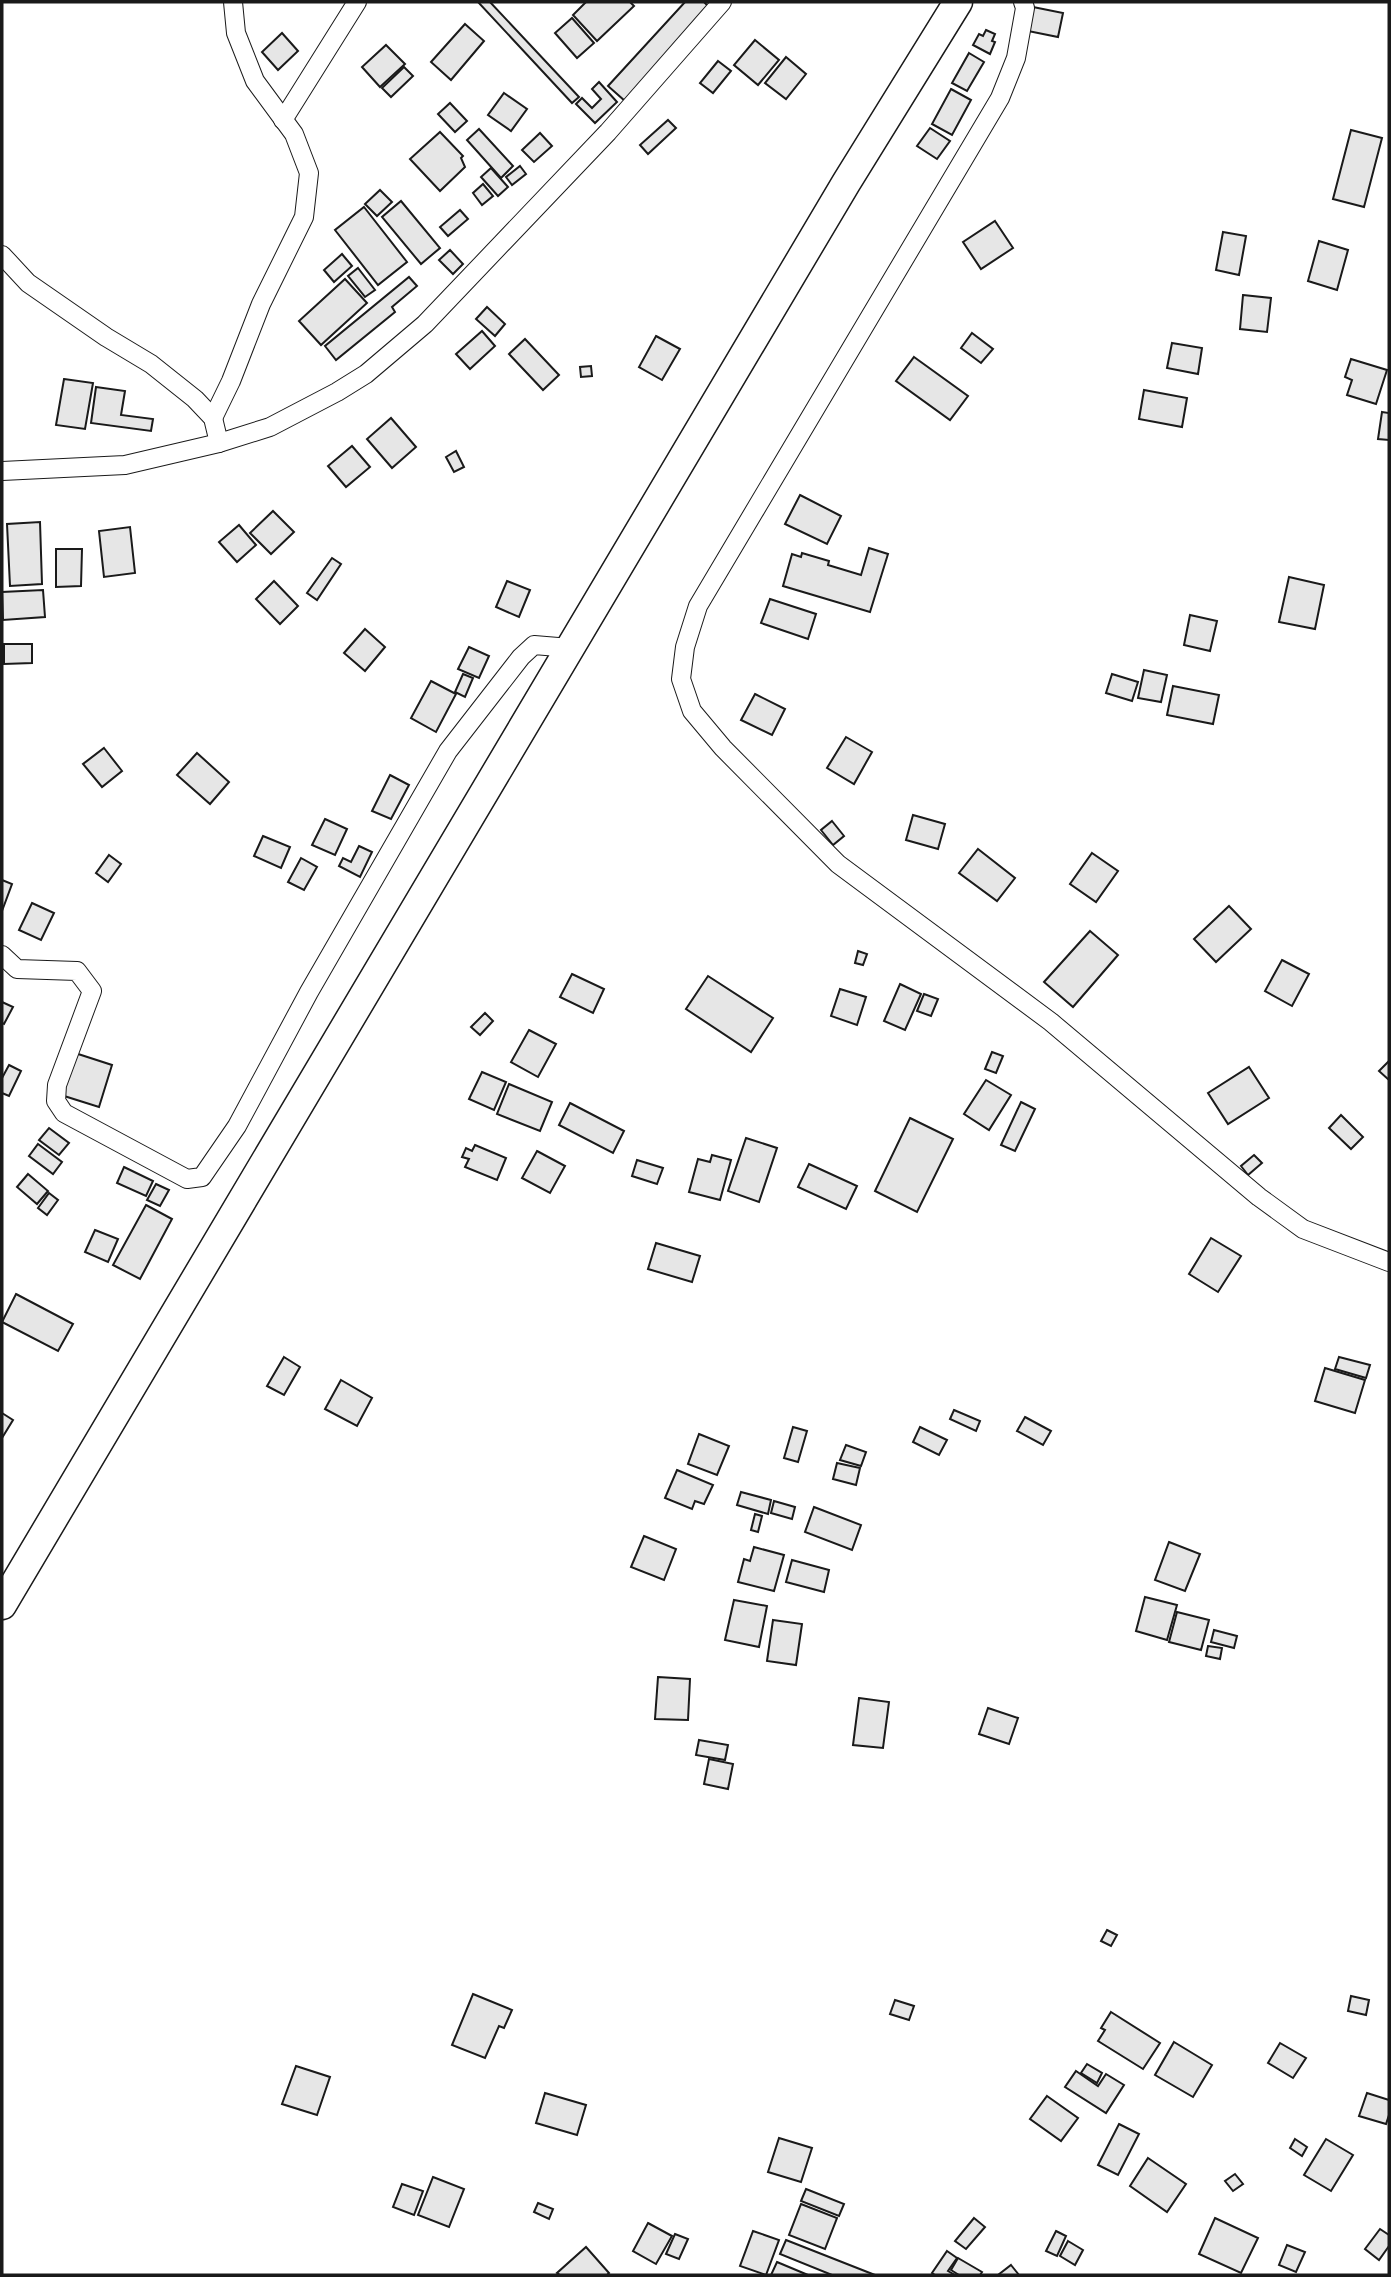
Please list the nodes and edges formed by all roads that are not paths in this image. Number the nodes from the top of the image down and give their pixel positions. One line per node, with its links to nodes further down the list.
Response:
1 (233, 2): 6 (street)
2 (357, 2): 6 (street)
3 (722, 2): 9 (street)
4 (958, 2): 11 (main road)
5 (1023, 2): 13 (street)
6 (283, 120): 8 (street)
7 (2, 255): 8 (street)
8 (213, 418): 9 (street)
9 (219, 443): 10 (street)
10 (2, 471)
11 (570, 648): 12 (street); 14 (main road)
12 (2, 955)
13 (1389, 1262)
14 (2, 1605)

